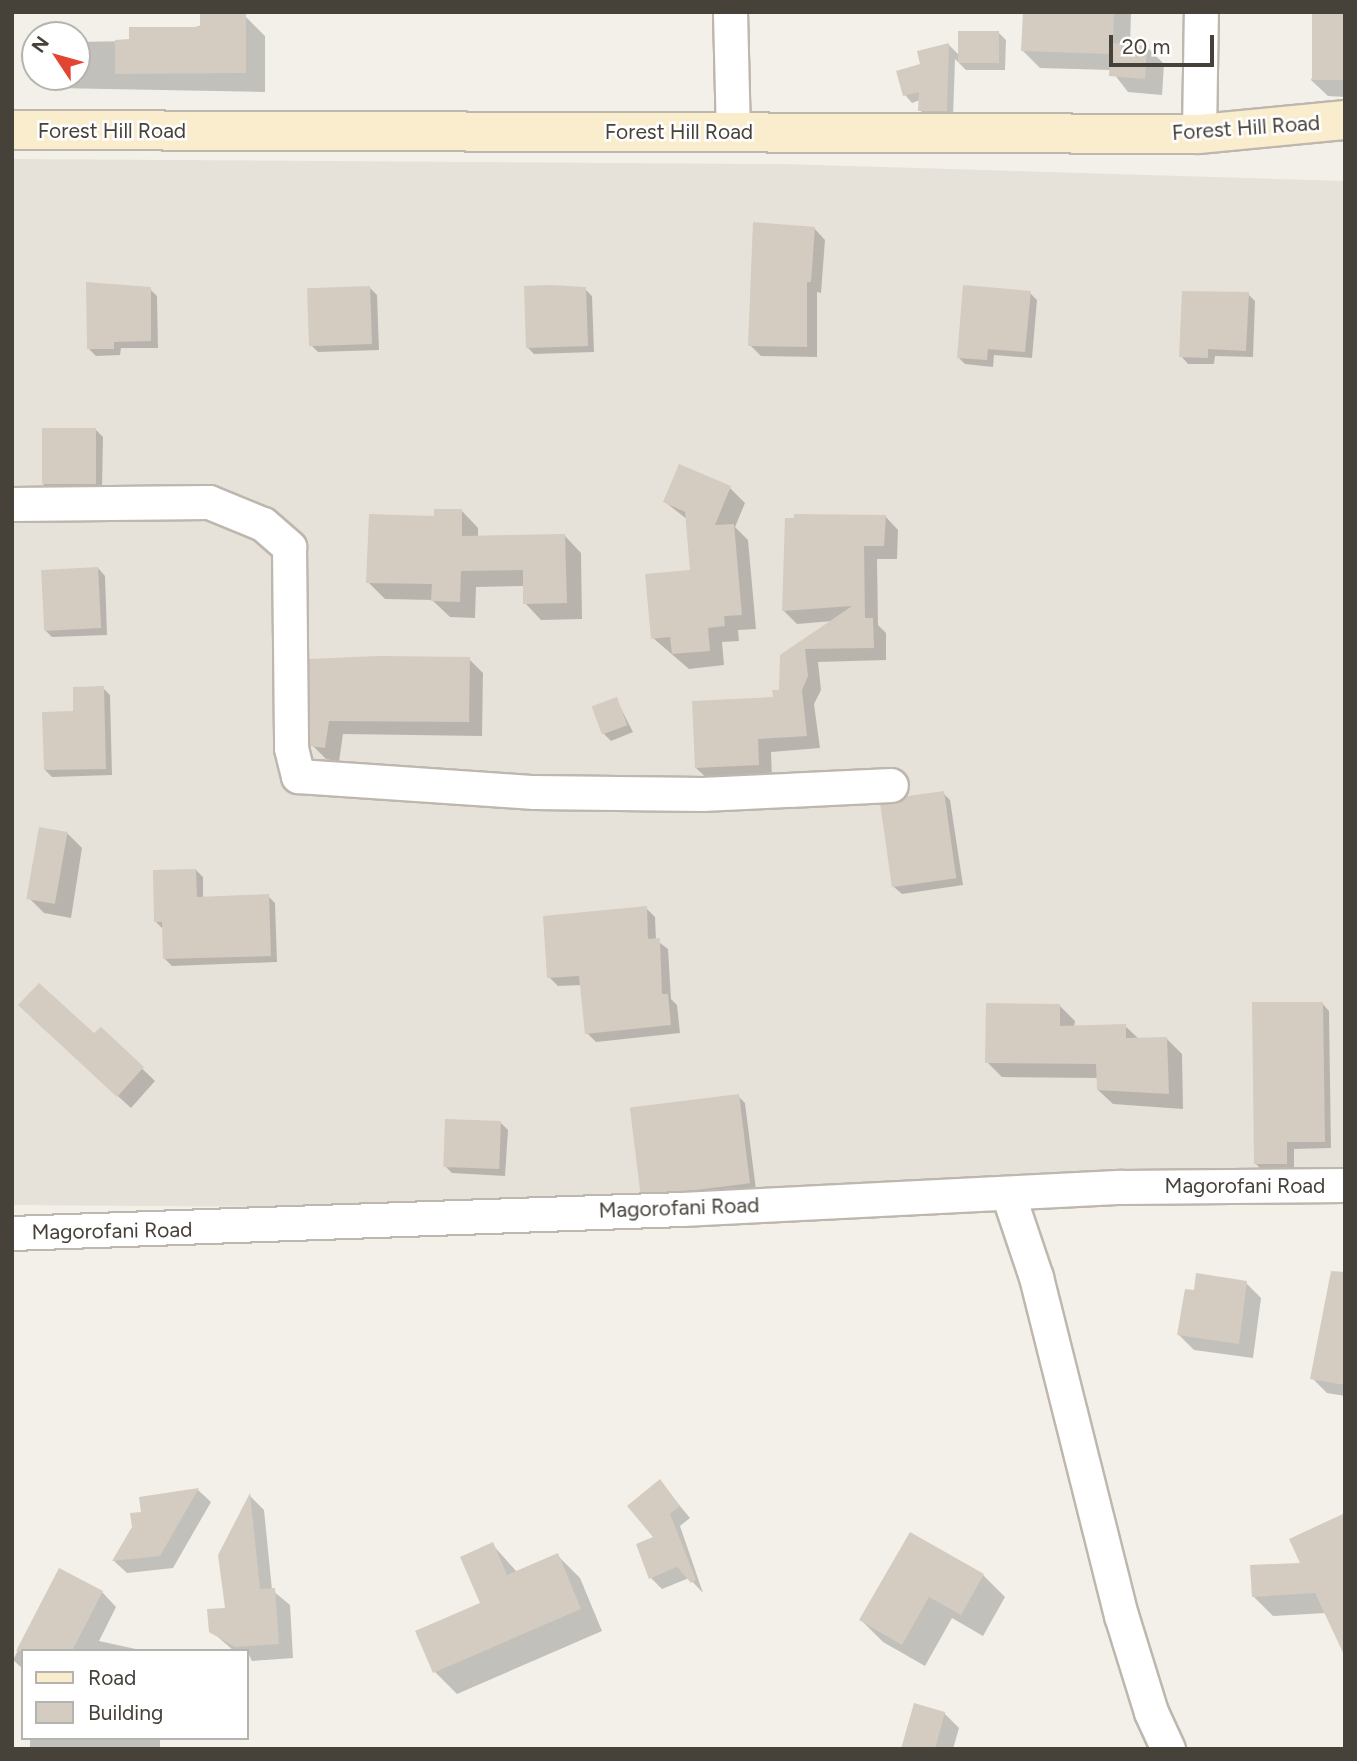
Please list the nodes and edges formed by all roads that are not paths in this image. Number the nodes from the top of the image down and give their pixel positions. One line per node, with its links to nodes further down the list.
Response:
1 (730, 12): 5 (street)
2 (1201, 12): 6 (street)
3 (1345, 120): 6 (street, Forest Hill Road)
4 (12, 130): 5 (street, Forest Hill Road)
5 (733, 132): 6 (street, Forest Hill Road)
6 (1199, 134)
7 (12, 504): 8 (street)
8 (891, 785)
9 (1345, 1185): 10 (street, Magorofani Road)
10 (1008, 1194): 11 (street, Magorofani Road); 12 (street)
11 (12, 1233)
12 (1168, 1749)

